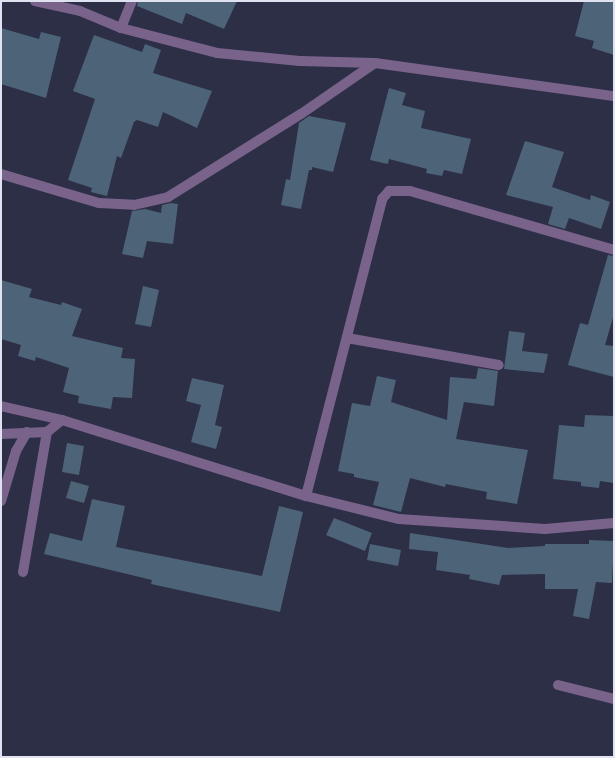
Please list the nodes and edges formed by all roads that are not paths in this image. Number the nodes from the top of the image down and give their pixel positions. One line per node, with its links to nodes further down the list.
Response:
1 (35, 1): 3 (street)
2 (132, 1): 3 (street)
3 (121, 28): 4 (street)
4 (375, 63): 5 (street); 6 (street)
5 (614, 96)
6 (1, 174)
7 (614, 250): 8 (street)
8 (346, 338): 9 (street); 15 (street)
9 (499, 365)
10 (1, 406): 11 (street)
11 (62, 420): 13 (street); 15 (street)
12 (27, 432): 13 (street); 14 (street); 16 (street)
13 (47, 432): 18 (street)
14 (1, 434)
15 (306, 496): 17 (street)
16 (1, 501)
17 (614, 523)
18 (23, 572)
19 (558, 684): 20 (street)
20 (614, 699)

